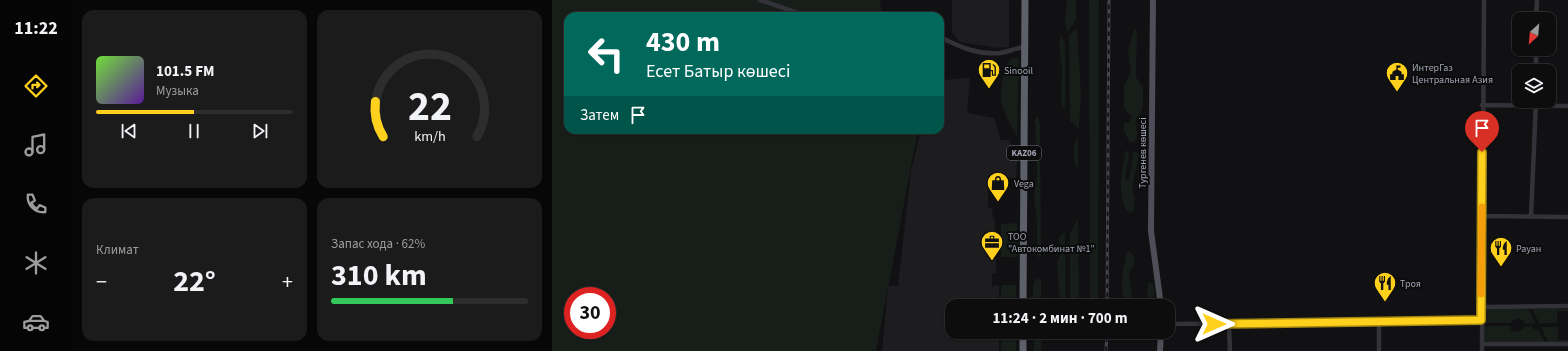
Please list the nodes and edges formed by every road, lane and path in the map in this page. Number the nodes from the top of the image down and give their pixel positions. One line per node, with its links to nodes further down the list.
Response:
1 (760, 0): 6 (street)
2 (1024, 0): 9 (highway, KАZ06)
3 (1153, 0): 19 (main road, Тургенев көшесі)
4 (1484, 0): 11 (street)
5 (1537, 0): 7 (street)
6 (795, 12)
7 (1536, 12)
8 (944, 39): 9 (street)
9 (1024, 47): 18 (highway, KАZ06)
10 (1512, 104): 11 (street)
11 (1482, 105): 15 (street)
12 (1556, 105): 13 (street)
13 (1568, 106)
14 (1536, 108): 16 (street)
15 (1482, 216): 16 (street); 21 (street)
16 (1531, 216): 17 (street)
17 (1568, 217)
18 (1023, 299)
19 (1159, 299)
20 (1568, 306): 21 (street)
21 (1481, 307): 22 (street)
22 (1481, 320): 23 (street); 28 (street)
23 (1379, 322): 25 (street); 33 (street)
24 (1175, 324): 25 (street)
25 (1229, 324): 32 (street)
26 (1023, 339): 30 (highway)
27 (1161, 339): 31 (main road)
28 (1482, 344): 29 (street); 34 (street)
29 (1568, 344)
30 (1023, 351)
31 (1160, 351)
32 (1230, 351)
33 (1379, 351)
34 (1482, 351)

